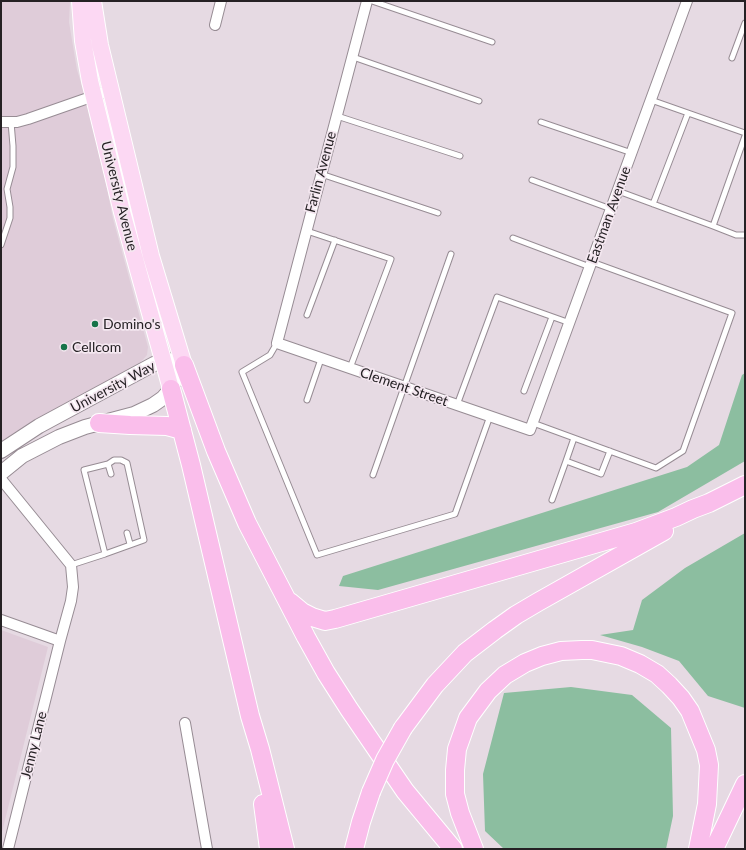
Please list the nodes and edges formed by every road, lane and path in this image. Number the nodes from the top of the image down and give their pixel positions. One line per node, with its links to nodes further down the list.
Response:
1 (80, 1): 13 (main road, University Avenue)
2 (93, 1): 12 (main road, University Avenue)
3 (221, 1): 8 (street)
4 (367, 1): 10 (street, Farlin Avenue)
5 (372, 1): 9 (lane)
6 (687, 1): 14 (street, Eastman Avenue)
7 (745, 23): 11 (lane)
8 (215, 25)
9 (492, 42)
10 (352, 57): 15 (lane); 17 (street, Farlin Avenue)
11 (732, 58)
12 (111, 90): 13 (street); 44 (main road, University Avenue)
13 (94, 96): 18 (street); 43 (main road, University Avenue)
14 (651, 100): 16 (lane); 22 (street, Eastman Avenue)
15 (479, 101)
16 (688, 113): 20 (lane); 27 (lane)
17 (337, 116): 23 (lane); 24 (street, Farlin Avenue)
18 (6, 122): 35 (lane)
19 (541, 122): 22 (lane)
20 (745, 133)
21 (745, 136): 30 (lane)
22 (632, 153): 26 (street, Eastman Avenue)
23 (460, 156)
24 (321, 174): 29 (lane); 31 (street, Farlin Avenue)
25 (532, 180): 28 (lane)
26 (618, 191): 27 (lane); 28 (street, Eastman Avenue)
27 (653, 204): 30 (lane)
28 (612, 208): 37 (street, Eastman Avenue)
29 (438, 213)
30 (713, 226): 32 (lane)
31 (306, 230): 34 (lane); 41 (street, Farlin Avenue)
32 (745, 235)
33 (513, 238): 37 (lane)
34 (335, 240): 38 (lane); 45 (lane)
35 (1, 245)
36 (451, 254): 46 (lane)
37 (591, 264): 40 (street, Eastman Avenue); 57 (lane)
38 (308, 315)
39 (552, 317): 40 (lane); 48 (lane); 50 (lane)
40 (570, 323): 53 (street, Eastman Avenue)
41 (276, 344): 42 (street, Clement Street); 51 (lane)
42 (321, 358): 45 (street, Clement Street); 49 (lane)
43 (164, 361): 44 (main road, University Way); 47 (main road, University Avenue); 56 (main road, University Way)
44 (184, 365): 47 (main road, University Way); 70 (highway)
45 (350, 368): 46 (street, Clement Street)
46 (405, 387): 50 (street, Clement Street); 62 (lane)
47 (171, 389): 52 (main road, University Way); 54 (highway)
48 (524, 392)
49 (307, 400)
50 (457, 405): 51 (street, Clement Street)
51 (490, 416): 53 (street, Clement Street)
52 (99, 423): 54 (highway); 60 (main road, University Way)
53 (532, 426): 55 (lane)
54 (182, 430): 73 (highway)
55 (574, 438): 57 (lane); 58 (lane)
56 (1, 451)
57 (610, 451): 58 (lane)
58 (566, 461): 64 (lane)
59 (108, 464): 61 (lane); 67 (lane); 68 (lane)
60 (1, 474): 69 (street)
61 (111, 474)
62 (373, 475)
63 (745, 485): 65 (highway)
64 (552, 500)
65 (709, 504): 70 (highway); 81 (highway, bridge)
66 (127, 533): 67 (lane)
67 (130, 544): 68 (lane)
68 (105, 554): 69 (lane)
69 (71, 565): 72 (street, Jenny Lane)
70 (284, 596): 82 (highway)
71 (1, 620): 72 (street)
72 (60, 641): 77 (street, Jenny Lane)
73 (250, 716): 79 (highway); 80 (highway)
74 (185, 723): 78 (street)
75 (745, 784): 85 (highway)
76 (1, 846): 77 (street)
77 (8, 849)
78 (207, 849)
79 (269, 849)
80 (285, 849)
81 (354, 849)
82 (453, 849)
83 (474, 849): 84 (highway)
84 (698, 849)
85 (714, 849)

